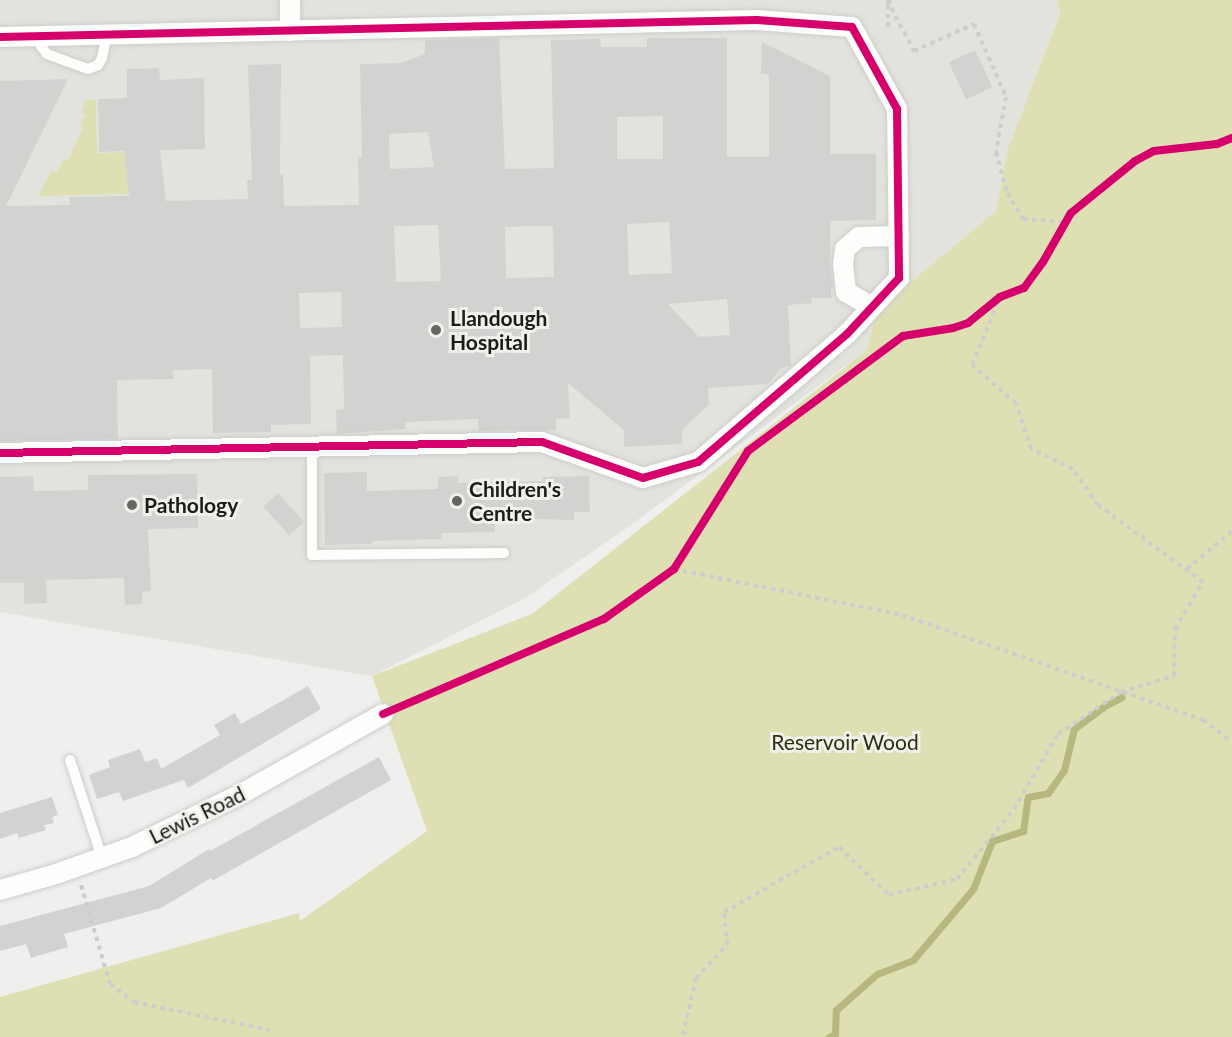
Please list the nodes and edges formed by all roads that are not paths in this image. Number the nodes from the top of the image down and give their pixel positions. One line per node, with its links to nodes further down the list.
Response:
1 (290, 0): 2 (street)
2 (290, 31): 3 (street); 6 (street)
3 (107, 35): 4 (street); 4 (lane)
4 (40, 36): 5 (street)
5 (0, 37)
6 (899, 236): 7 (street); 7 (street)
7 (872, 307): 8 (street)
8 (312, 446): 9 (street); 10 (lane)
9 (0, 453)
10 (504, 553)
11 (382, 714): 13 (street, Lewis Road)
12 (70, 760): 13 (lane)
13 (102, 858): 14 (street, Lewis Road)
14 (0, 890)

